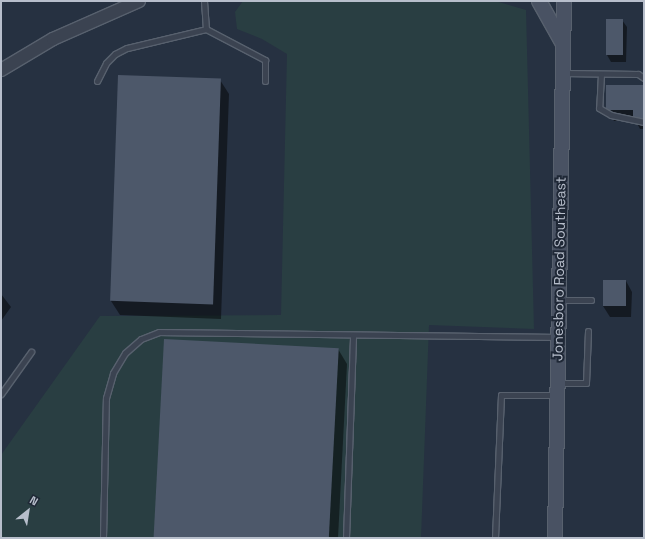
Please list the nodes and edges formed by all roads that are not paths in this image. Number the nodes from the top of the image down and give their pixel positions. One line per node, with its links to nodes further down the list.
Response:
1 (139, 1): 5 (street)
2 (204, 1): 6 (lane)
3 (539, 1): 7 (main road)
4 (564, 1): 7 (main road, Jonesboro Road Southeast)
5 (126, 3): 8 (street)
6 (206, 29): 14 (lane); 15 (lane)
7 (563, 43): 10 (main road, Jonesboro Road Southeast)
8 (1, 70)
9 (644, 73): 12 (lane)
10 (562, 74): 11 (lane); 17 (main road, Jonesboro Road Southeast)
11 (601, 74): 12 (lane); 16 (lane)
12 (638, 74): 13 (lane)
13 (644, 78)
14 (97, 81)
15 (264, 81)
16 (644, 122)
17 (559, 300): 18 (lane); 21 (main road, Jonesboro Road Southeast)
18 (591, 300)
19 (588, 331): 23 (lane)
20 (353, 335): 21 (lane); 25 (lane); 26 (lane)
21 (558, 337): 23 (main road, Jonesboro Road Southeast)
22 (31, 352): 24 (lane)
23 (557, 389): 27 (lane); 28 (main road, Jonesboro Road Southeast)
24 (1, 394)
25 (103, 538)
26 (346, 538)
27 (495, 538)
28 (555, 538)

